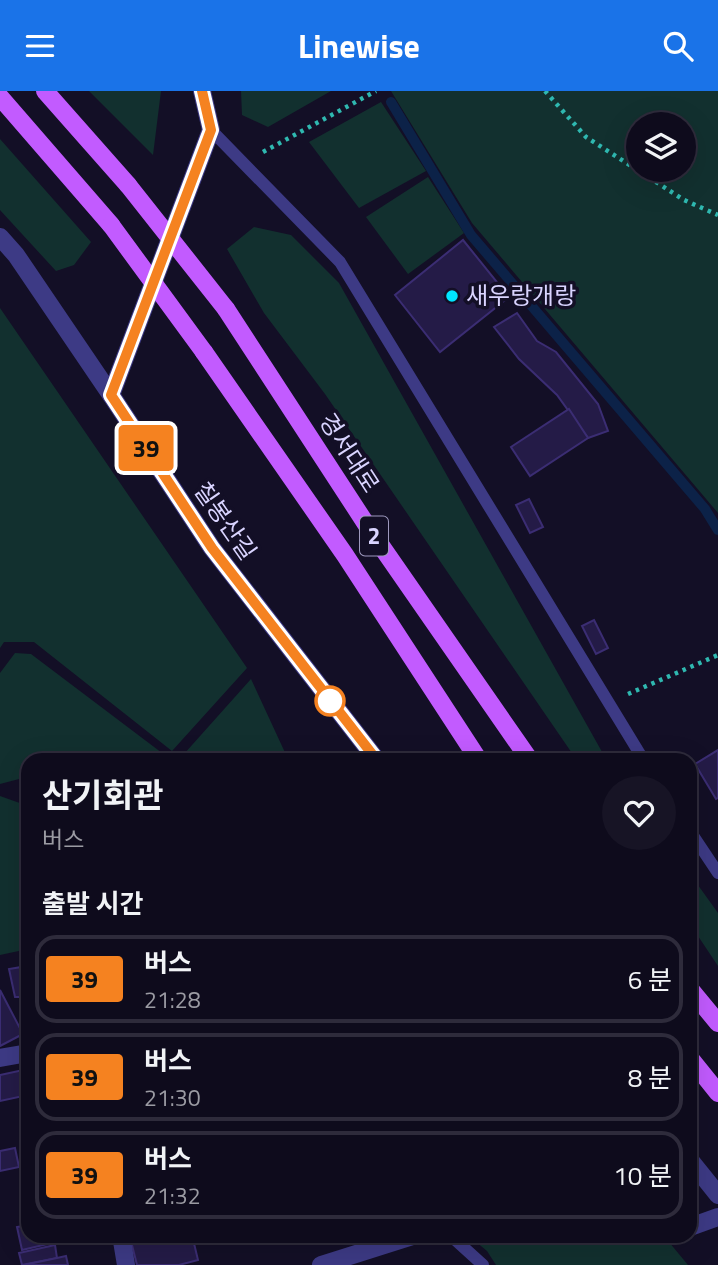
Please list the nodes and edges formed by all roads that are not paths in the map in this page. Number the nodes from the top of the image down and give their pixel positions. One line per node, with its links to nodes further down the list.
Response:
1 (45, 91): 9 (main road, 경서대로 / 2, bridge)
2 (202, 91): 4 (street)
3 (0, 97): 8 (main road, 2, bridge)
4 (211, 130): 6 (street); 10 (lane)
5 (0, 237): 6 (street, 칠봉산길)
6 (111, 395): 7 (street, 칠봉산길)
7 (371, 753)
8 (474, 753)
9 (525, 753)
10 (639, 753)
11 (697, 842): 12 (lane)
12 (718, 873)
13 (697, 998): 14 (main road)
14 (718, 1023)
15 (21, 1054): 16 (street)
16 (0, 1058)
17 (697, 1067): 18 (main road)
18 (718, 1093)
19 (697, 1169): 20 (street)
20 (718, 1195)
21 (718, 1217): 22 (street)
22 (697, 1224)
23 (122, 1243): 26 (street)
24 (391, 1243): 27 (street)
25 (459, 1243): 28 (lane)
26 (126, 1265)
27 (321, 1265)
28 (484, 1265)

